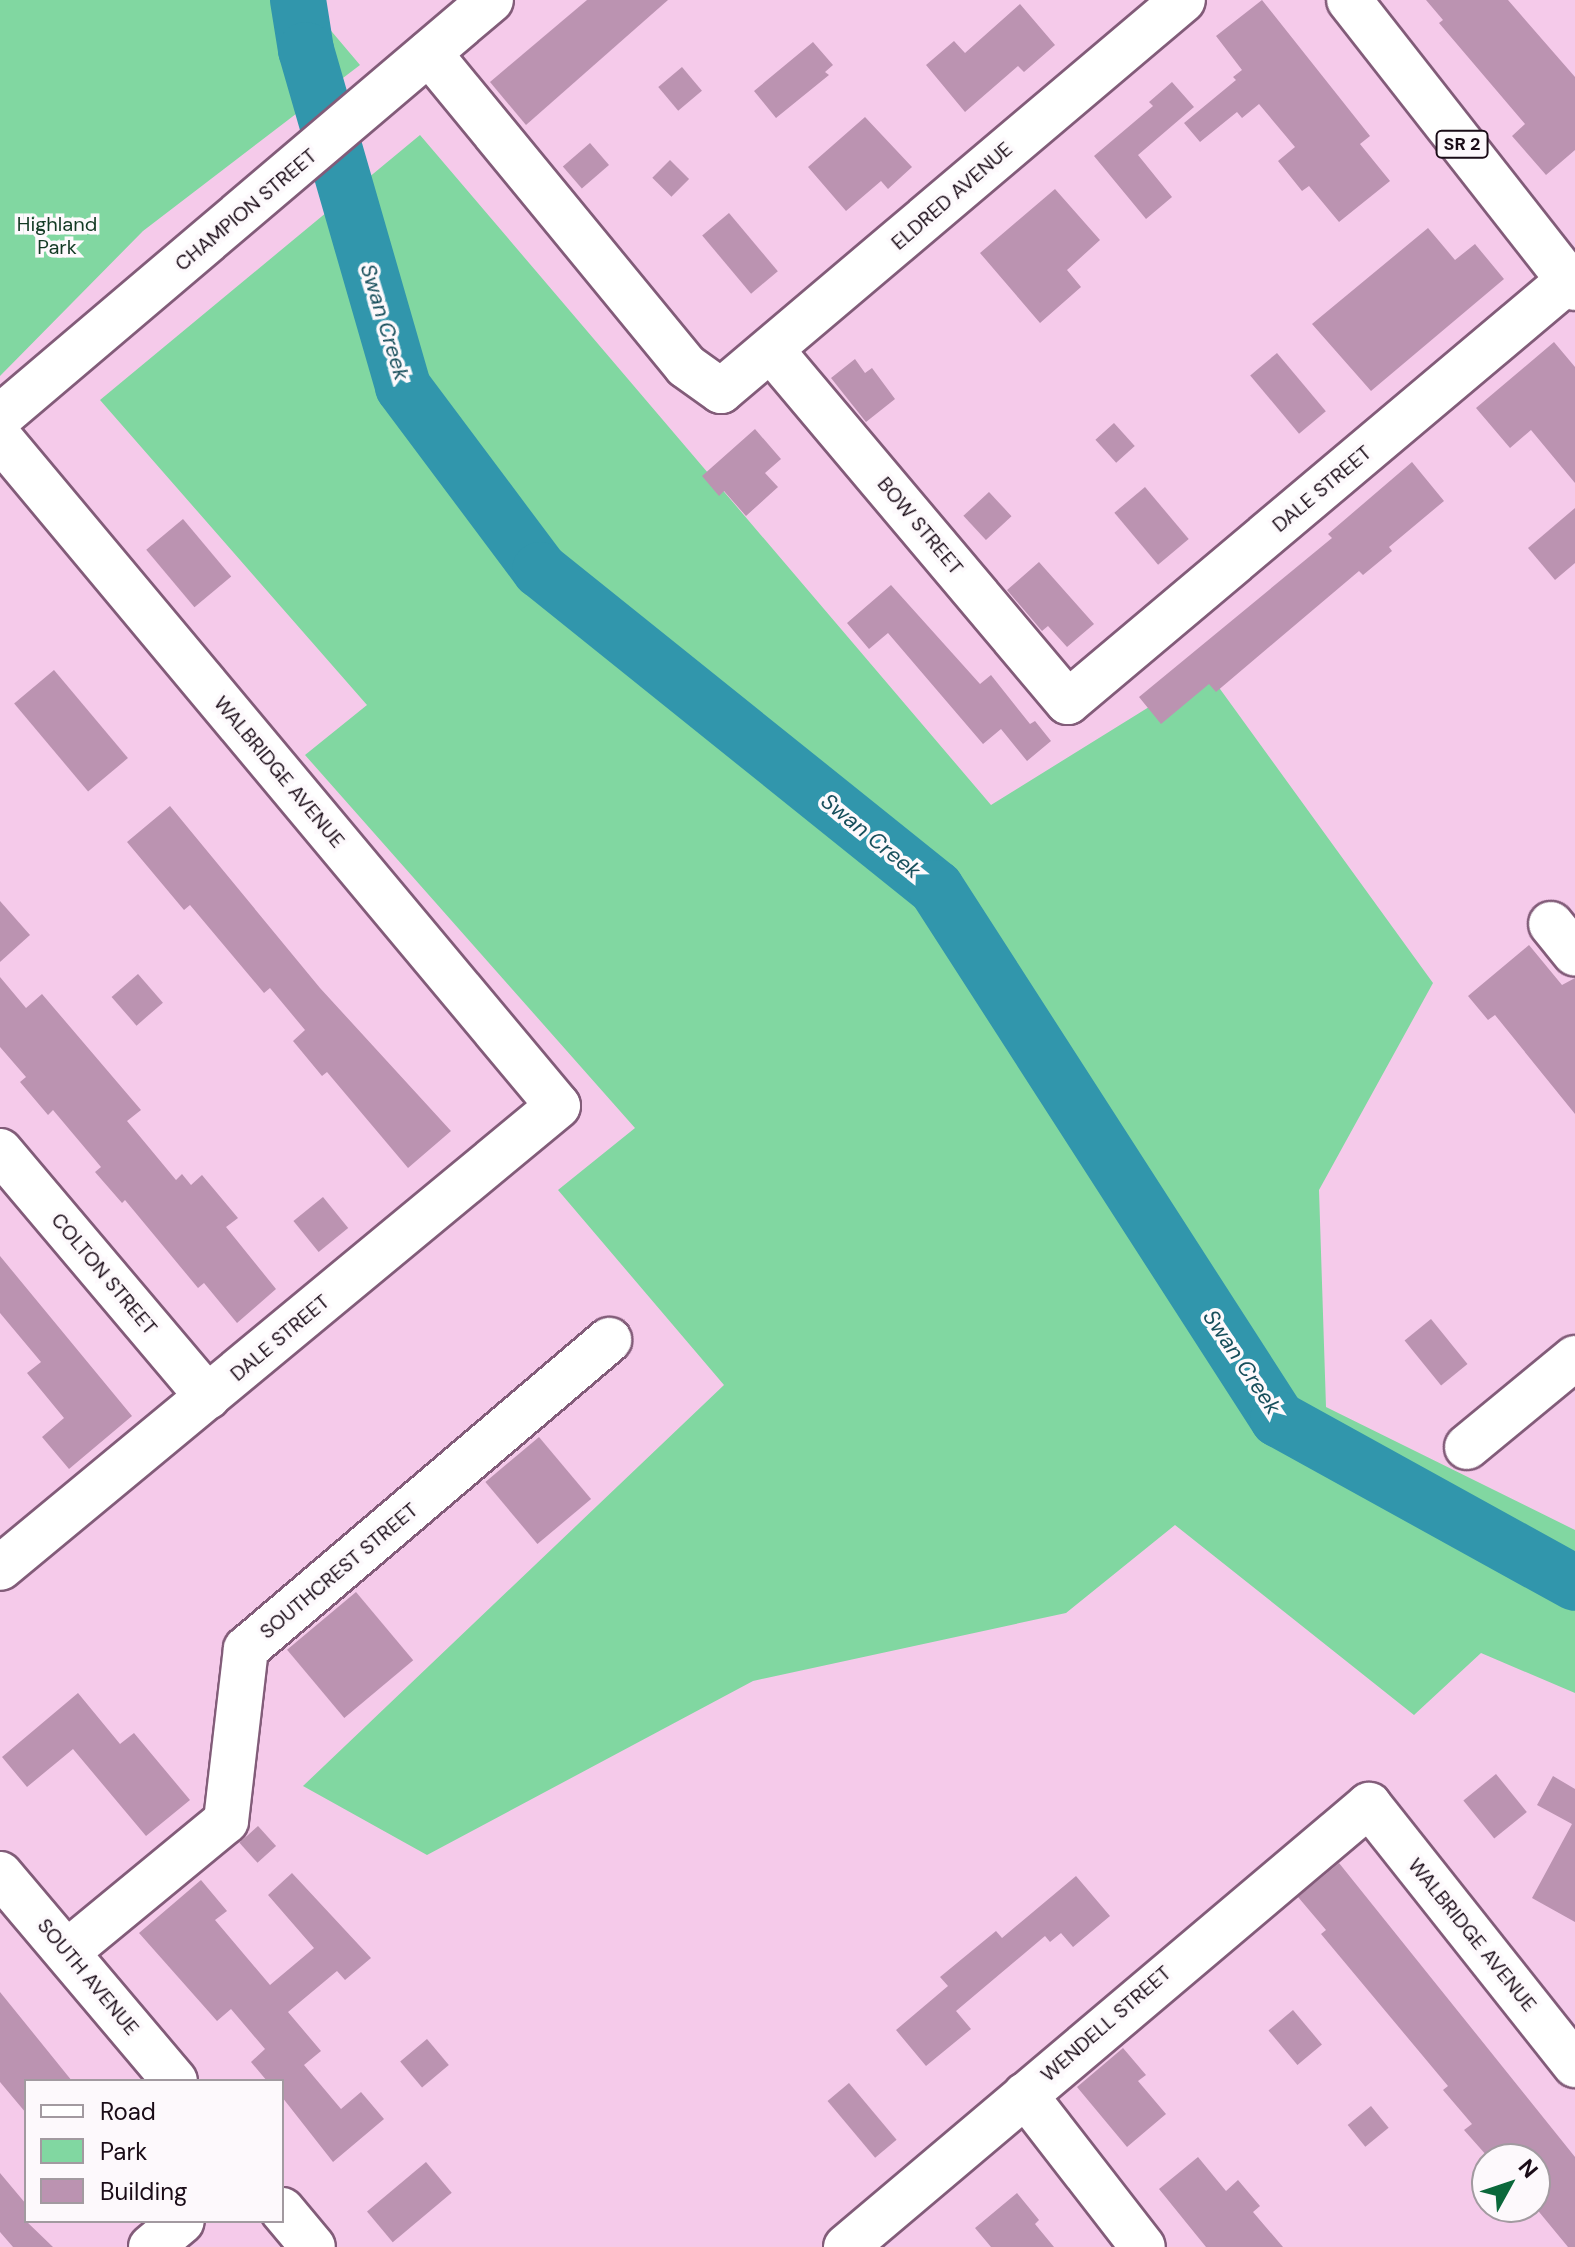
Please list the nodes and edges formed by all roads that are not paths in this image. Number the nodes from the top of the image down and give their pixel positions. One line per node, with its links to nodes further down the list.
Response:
1 (491, 0): 4 (street, CHAMPION STREET)
2 (1183, 0): 6 (street, ELDRED AVENUE)
3 (1349, 0): 5 (street, SR 2)
4 (429, 53): 6 (street, ELDRED AVENUE); 7 (street, CHAMPION STREET)
5 (1573, 281): 9 (street, DALE STREET)
6 (772, 351): 9 (street, BOW STREET)
7 (0, 417)
8 (0, 438): 10 (street, WALBRIDGE AVENUE)
9 (1068, 702)
10 (558, 1106): 14 (street, DALE STREET)
11 (0, 1151): 14 (street, COLTON STREET)
12 (609, 1340): 19 (street, SOUTHCREST STREET)
13 (1575, 1358): 15 (street)
14 (208, 1397): 16 (street, DALE STREET)
15 (1467, 1447)
16 (0, 1568)
17 (1369, 1805): 20 (street, WALBRIDGE AVENUE); 23 (street, WENDELL STREET)
18 (0, 1874): 19 (street, SOUTH AVENUE)
19 (67, 1952): 22 (street, SOUTH AVENUE)
20 (1561, 2029): 21 (street, WALBRIDGE AVENUE)
21 (1575, 2065)
22 (173, 2079)
23 (1025, 2095): 28 (street, WENDELL STREET); 29 (street)
24 (284, 2212): 27 (street)
25 (180, 2223): 26 (street)
26 (151, 2247)
27 (313, 2247)
28 (846, 2247)
29 (1143, 2247)

